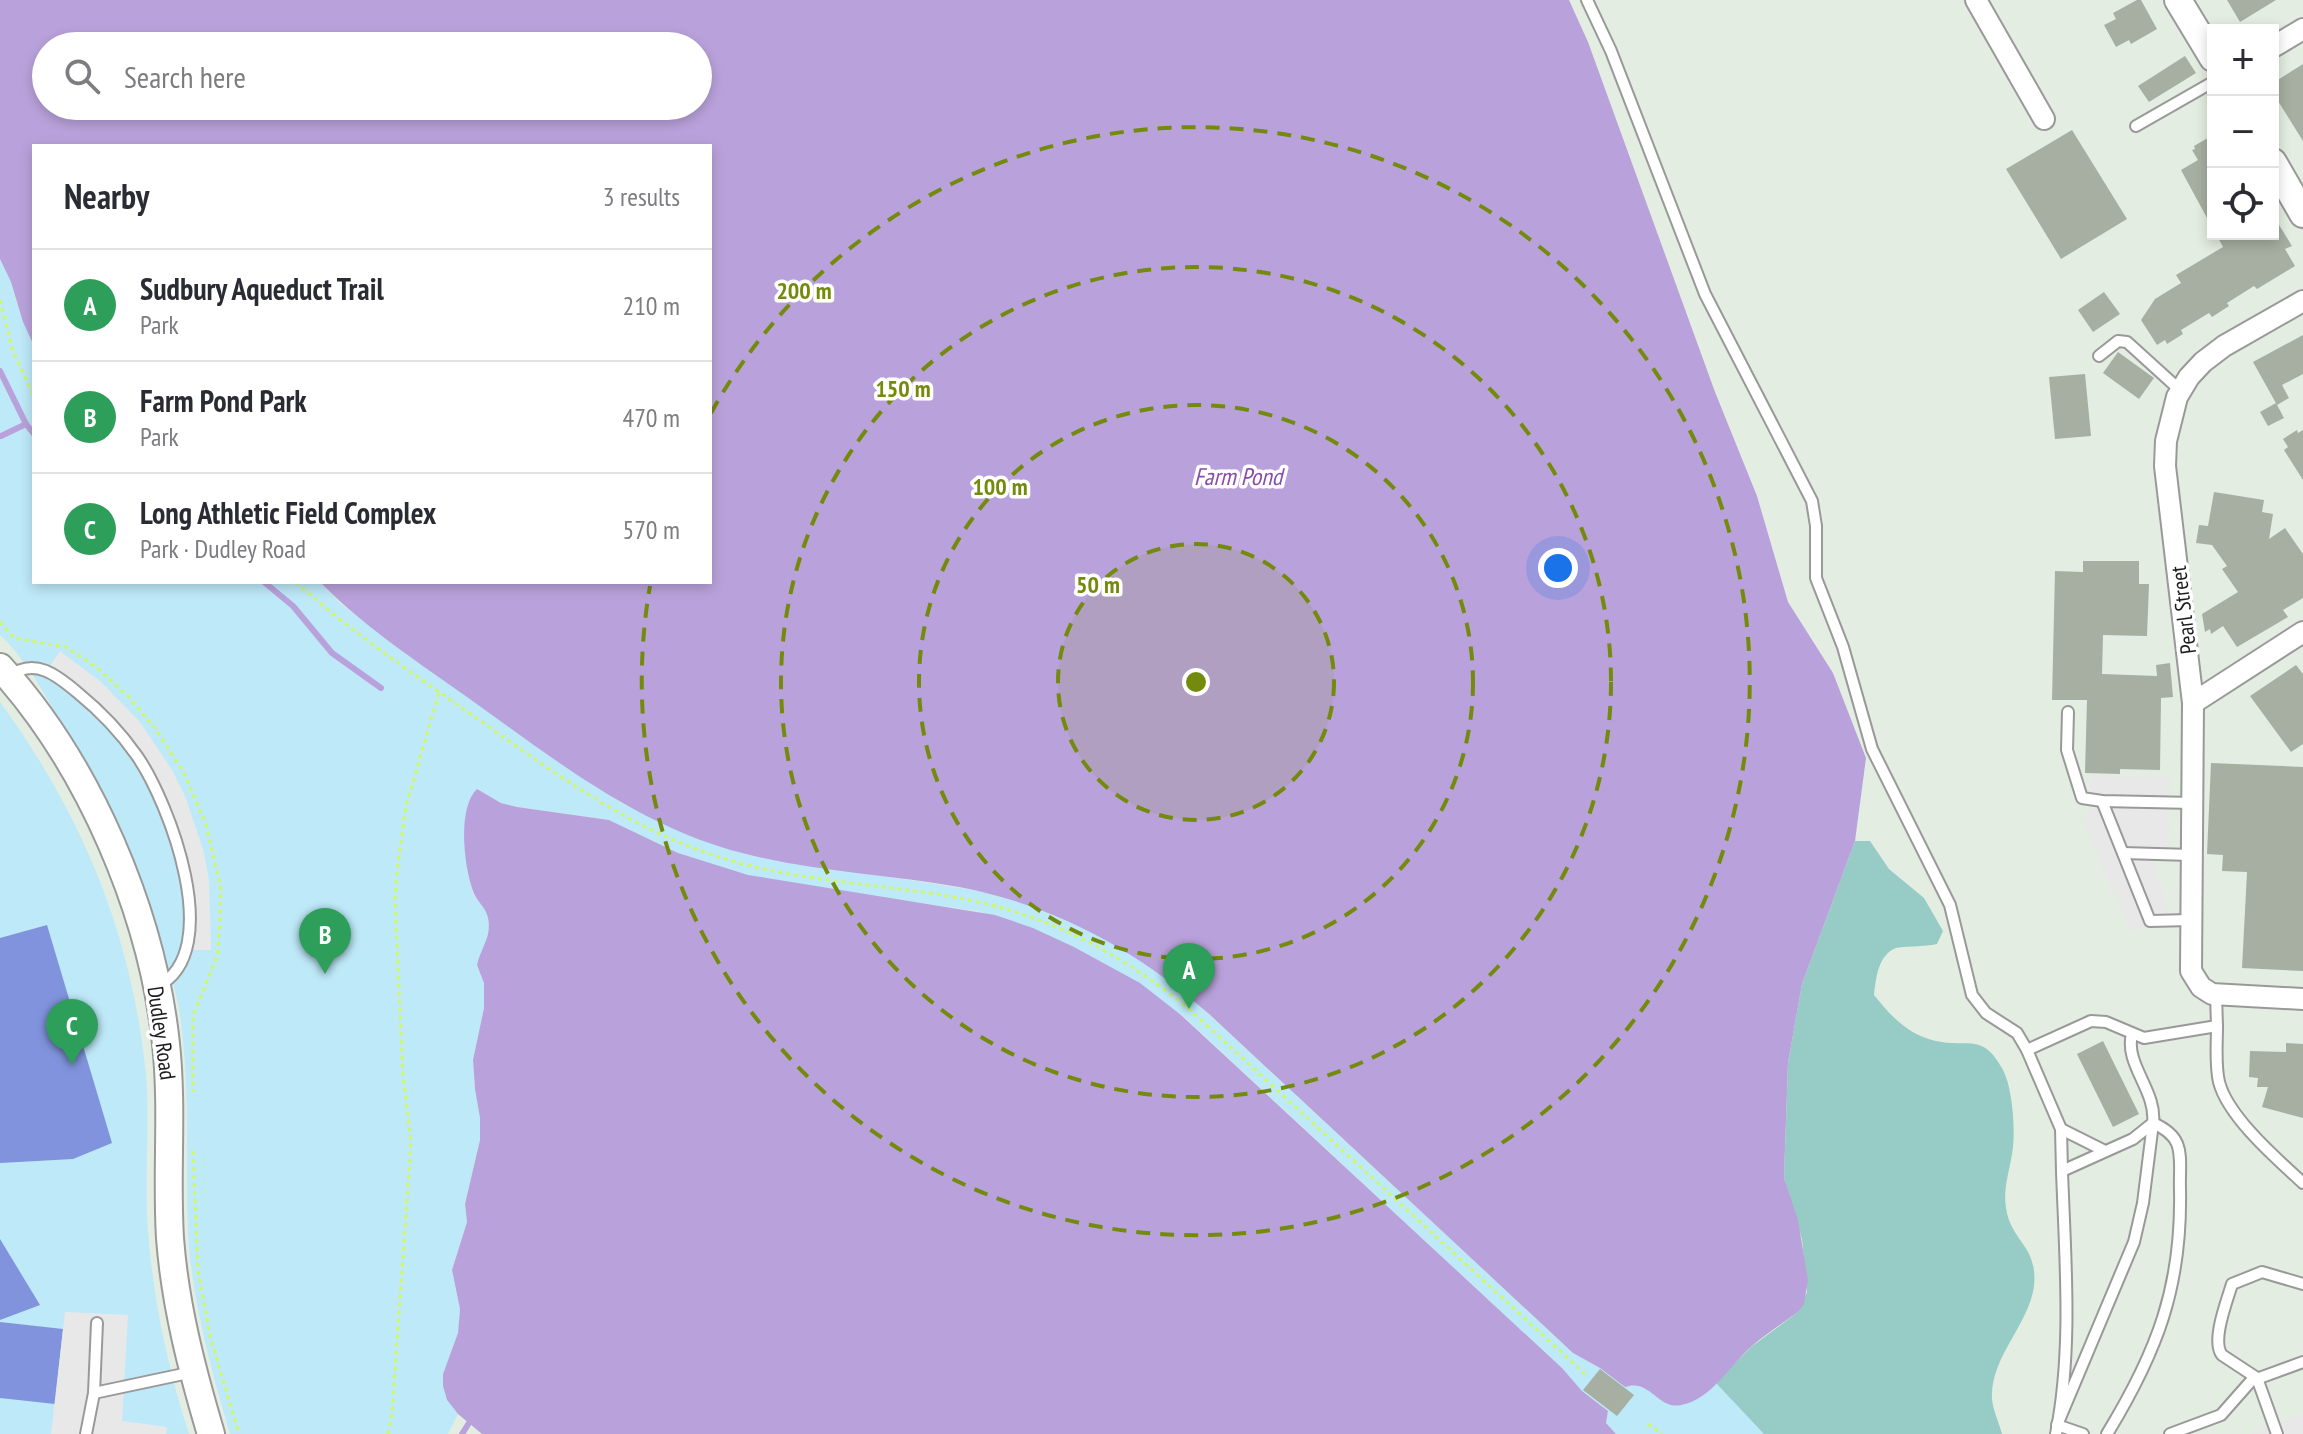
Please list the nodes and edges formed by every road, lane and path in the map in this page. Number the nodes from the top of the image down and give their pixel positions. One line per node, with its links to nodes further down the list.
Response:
1 (1587, 0): 33 (lane)
2 (1976, 0): 8 (street)
3 (2178, 0): 6 (street)
4 (2303, 29): 5 (street)
5 (2279, 43)
6 (2207, 48)
7 (2207, 85): 9 (lane)
8 (2044, 119)
9 (2136, 126)
10 (2276, 168): 11 (street)
11 (2303, 214)
12 (0, 300): 16 (path)
13 (2303, 301): 15 (street, Pearl Street)
14 (2099, 356): 15 (lane)
15 (2181, 391): 21 (street, Pearl Street)
16 (32, 393)
17 (298, 584): 20 (path)
18 (2303, 632): 21 (street)
19 (5, 672): 28 (street, Dudley Road); 28 (lane)
20 (439, 692): 43 (path); 50 (path)
21 (2193, 703): 24 (street, Pearl Street)
22 (2068, 712): 23 (lane)
23 (2102, 801): 24 (lane); 25 (lane)
24 (2193, 803): 26 (street, Pearl Street)
25 (2123, 853): 26 (lane); 27 (lane)
26 (2191, 855): 27 (street, Pearl Street)
27 (2190, 920): 29 (street, Pearl Street)
28 (156, 987): 42 (street, Dudley Road)
29 (2216, 995): 30 (street); 31 (lane)
30 (2303, 999)
31 (2217, 1026): 32 (lane); 38 (lane)
32 (2132, 1034): 33 (lane); 34 (lane)
33 (2027, 1050): 35 (lane)
34 (2153, 1123): 36 (lane); 47 (lane); 53 (lane)
35 (2061, 1129): 36 (lane); 37 (lane)
36 (2105, 1151): 37 (lane)
37 (2062, 1171): 47 (lane)
38 (2303, 1183)
39 (2303, 1284): 44 (lane)
40 (97, 1323): 45 (lane)
41 (2303, 1362): 44 (lane)
42 (193, 1372): 45 (lane); 49 (street, Dudley Road)
43 (1585, 1374)
44 (2257, 1378): 54 (lane); 55 (lane)
45 (94, 1393): 48 (lane)
46 (1648, 1424): 51 (path)
47 (2056, 1430): 52 (lane)
48 (86, 1434)
49 (211, 1434)
50 (388, 1434)
51 (1662, 1434)
52 (2083, 1434)
53 (2107, 1434)
54 (2170, 1434)
55 (2277, 1434)

